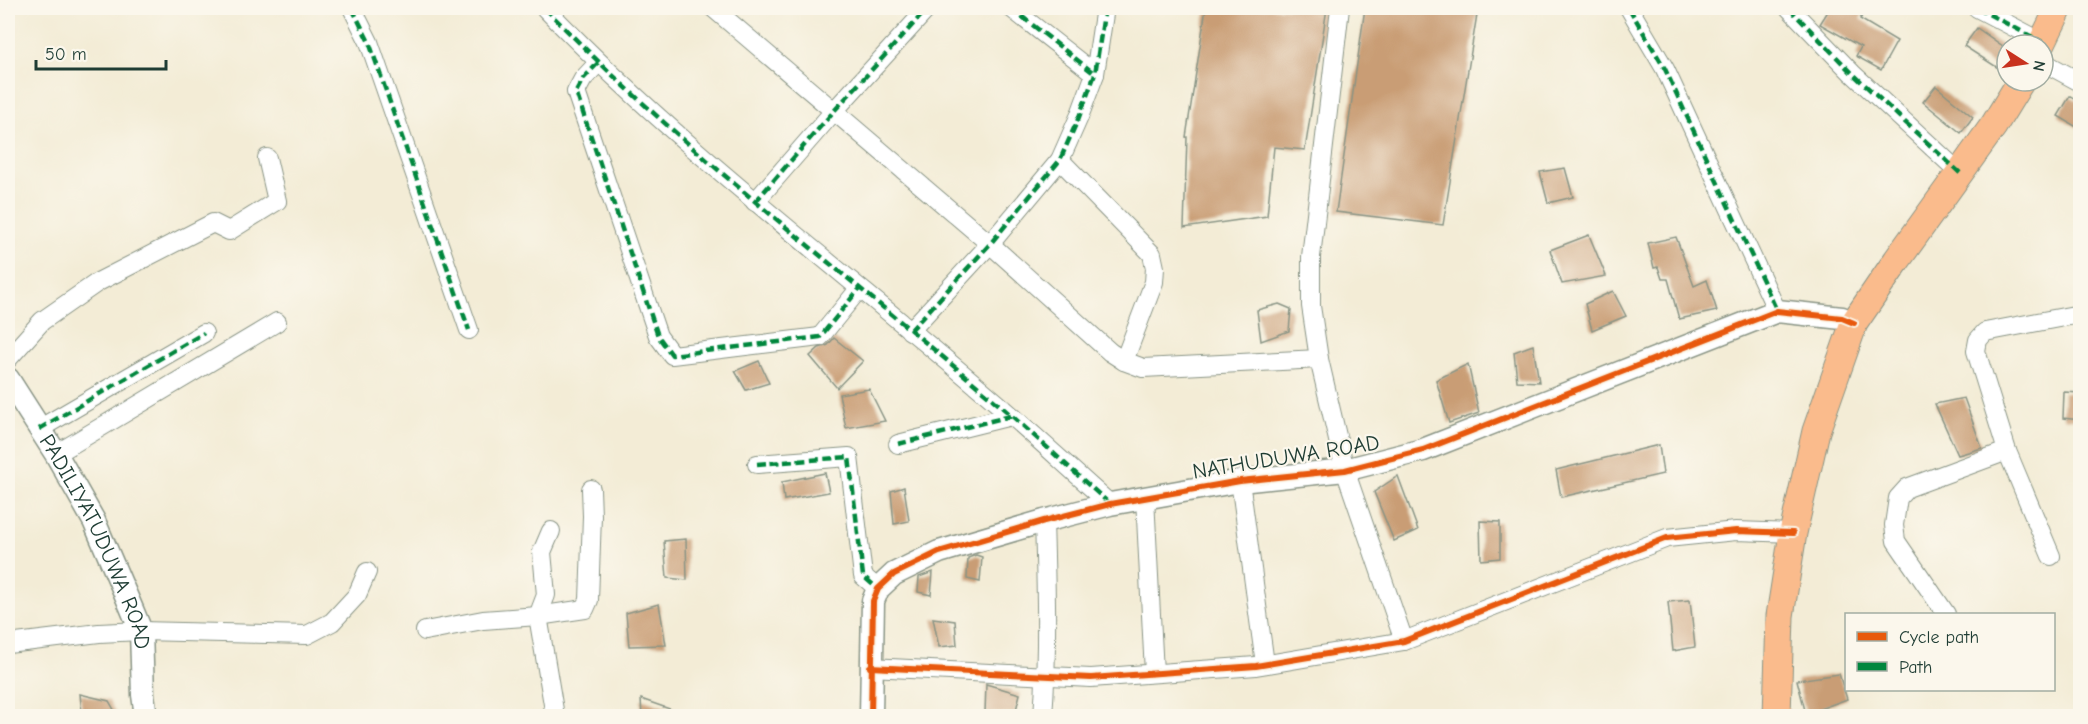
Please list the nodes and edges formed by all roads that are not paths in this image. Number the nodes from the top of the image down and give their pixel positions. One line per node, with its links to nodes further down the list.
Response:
1 (352, 8): 30 (street)
2 (545, 8): 15 (street)
3 (713, 8): 19 (street)
4 (928, 8): 19 (street)
5 (1011, 8): 16 (street)
6 (1103, 8): 16 (street)
7 (1340, 8): 34 (street)
8 (1629, 8): 26 (street)
9 (1789, 8): 22 (street)
10 (1977, 8): 12 (street)
11 (2059, 8): 13 (main road)
12 (2016, 33)
13 (2049, 33)
14 (2055, 61): 17 (street)
15 (598, 63): 23 (street); 25 (street)
16 (1095, 74): 21 (street)
17 (2080, 82)
18 (2013, 93): 22 (main road)
19 (834, 111): 23 (street); 24 (street)
20 (267, 158): 33 (street)
21 (1060, 160): 24 (street); 35 (street)
22 (1960, 173): 29 (main road)
23 (755, 202): 25 (street)
24 (990, 244): 31 (street); 35 (street)
25 (859, 289): 31 (street)
26 (1778, 311): 29 (street, NATHUDUWA ROAD); 43 (street, NATHUDUWA ROAD)
27 (2080, 314): 40 (street)
28 (277, 322): 41 (street)
29 (1854, 323): 50 (main road)
30 (469, 330)
31 (910, 331): 37 (street)
32 (204, 333): 38 (street)
33 (8, 359)
34 (1318, 359): 35 (street); 43 (street)
35 (1124, 362)
36 (8, 379): 38 (street, PADILIYATUDUWA ROAD)
37 (1011, 416): 39 (street); 47 (street)
38 (39, 429): 41 (street, PADILIYATUDUWA ROAD)
39 (898, 444)
40 (2007, 451): 51 (street); 54 (street)
41 (56, 454): 56 (street, PADILIYATUDUWA ROAD)
42 (757, 464): 53 (street)
43 (1345, 470): 44 (street, NATHUDUWA ROAD); 58 (street)
44 (1240, 481): 46 (street, NATHUDUWA ROAD); 60 (street)
45 (591, 489): 55 (street)
46 (1145, 498): 47 (street, NATHUDUWA ROAD); 62 (street)
47 (1110, 504): 48 (street, NATHUDUWA ROAD)
48 (1044, 521): 53 (street, NATHUDUWA ROAD); 63 (street)
49 (551, 531): 55 (street)
50 (1793, 533): 58 (street); 68 (main road)
51 (2051, 556)
52 (367, 572): 56 (street)
53 (878, 589): 61 (street)
54 (1945, 613)
55 (538, 616): 57 (street); 65 (street)
56 (141, 631): 59 (street); 64 (street, PADILIYATUDUWA ROAD)
57 (425, 631)
58 (1404, 641): 60 (street)
59 (8, 644)
60 (1265, 664): 62 (street)
61 (870, 667): 63 (street); 66 (street)
62 (1154, 673): 63 (street)
63 (1046, 675): 67 (street)
64 (146, 717)
65 (555, 717)
66 (871, 717)
67 (1043, 717)
68 (1777, 717)

